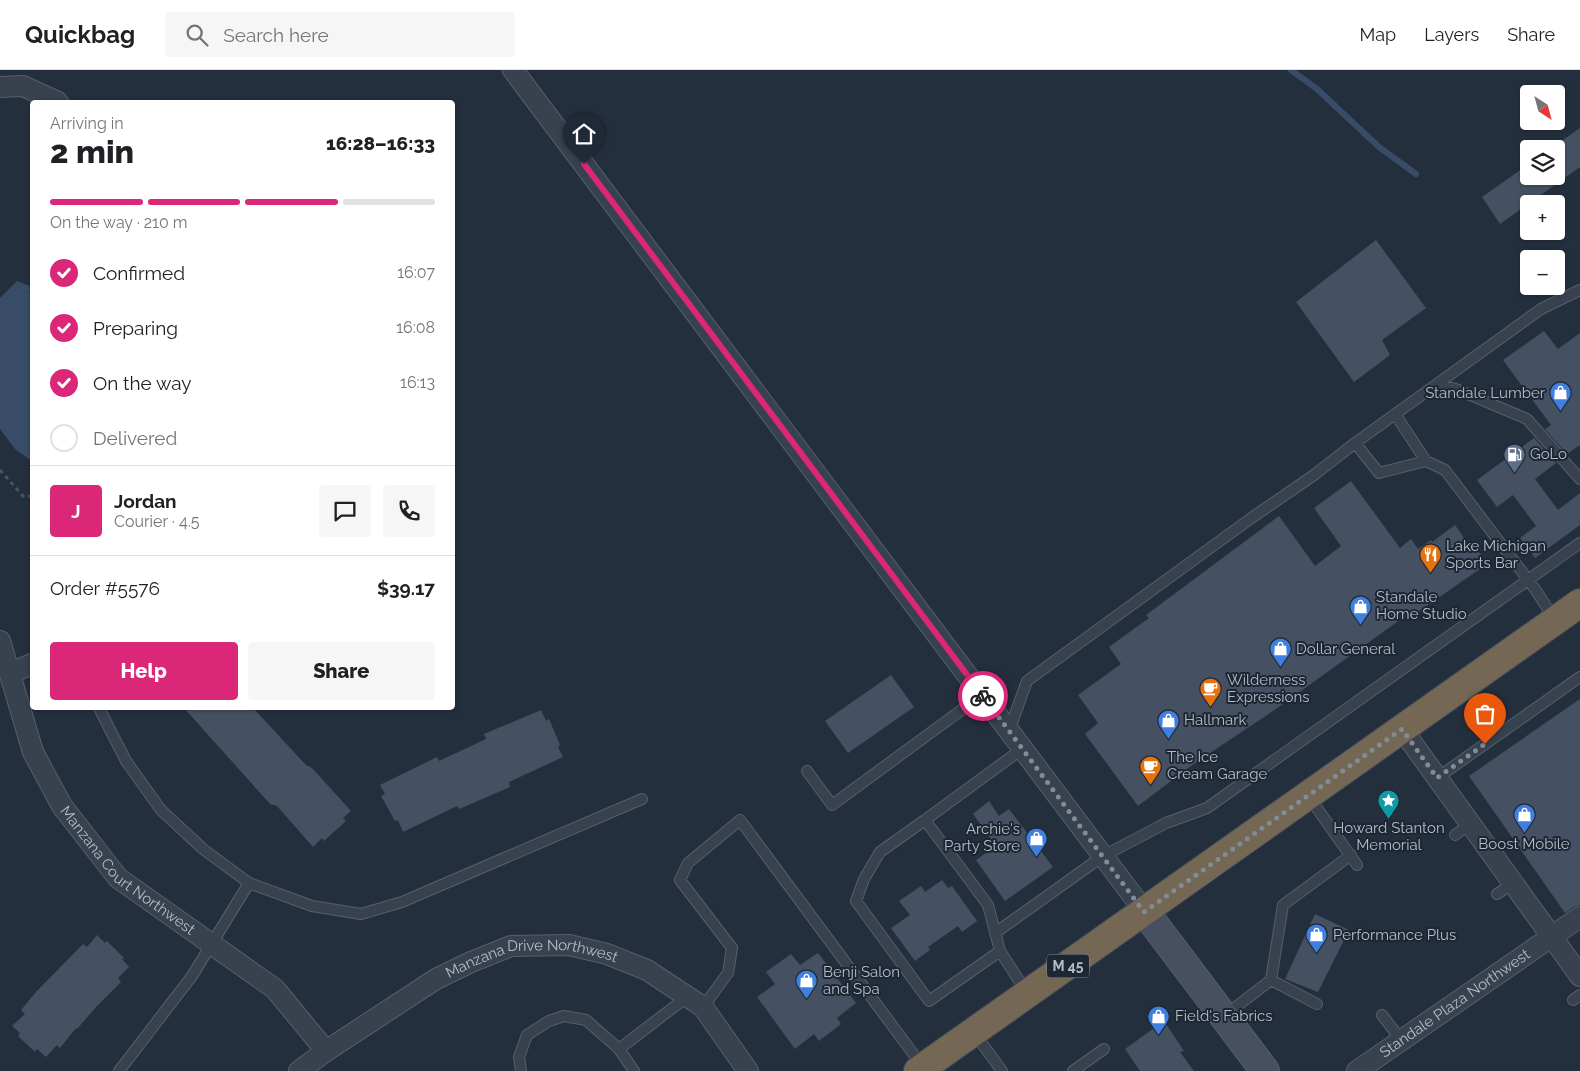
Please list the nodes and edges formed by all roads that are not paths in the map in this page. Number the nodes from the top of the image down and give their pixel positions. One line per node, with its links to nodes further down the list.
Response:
1 (513, 70): 18 (street)
2 (0, 87): 3 (street)
3 (54, 100)
4 (1580, 290): 5 (lane)
5 (1436, 385): 6 (lane); 9 (lane)
6 (1395, 414): 7 (lane); 8 (lane)
7 (1355, 443): 8 (lane); 21 (lane)
8 (1426, 461): 11 (lane)
9 (1580, 479)
10 (1580, 543): 11 (lane)
11 (1528, 580): 13 (lane); 28 (lane)
12 (1580, 603): 13 (highway, M 45)
13 (1556, 620): 20 (highway, M 45)
14 (0, 641): 16 (street, Manzana Court Northwest)
15 (30, 665): 16 (street)
16 (10, 673): 36 (street, Manzana Court Northwest)
17 (1580, 677): 24 (lane)
18 (982, 695): 21 (street); 23 (lane)
19 (99, 710): 31 (lane)
20 (1402, 729): 24 (street); 25 (highway, M 45)
21 (1009, 731): 22 (street)
22 (1022, 749): 27 (lane); 28 (street)
23 (806, 771)
24 (1437, 778): 35 (street)
25 (1308, 796): 29 (lane); 32 (highway, M 45)
26 (642, 799): 31 (lane)
27 (925, 820): 34 (lane); 37 (lane)
28 (1102, 856): 32 (street); 34 (lane)
29 (1350, 856): 30 (lane); 39 (lane)
30 (1358, 865)
31 (249, 883): 36 (lane)
32 (1144, 912): 40 (highway, M 45); 44 (street)
33 (1580, 917): 35 (street, Standale Plaza Northwest)
34 (995, 933): 37 (lane)
35 (1552, 937): 38 (street); 46 (street, Standale Plaza Northwest)
36 (212, 944): 49 (street, Manzana Court Northwest); 51 (lane)
37 (1000, 951): 40 (lane)
38 (1580, 976)
39 (1271, 980): 42 (lane); 44 (lane)
40 (1028, 994): 45 (highway, M 45)
41 (695, 1002): 48 (lane); 49 (street, Manzana Drive Northwest); 50 (lane); 55 (street, Manzana Drive Northwest)
42 (1317, 1004)
43 (1382, 1015): 46 (lane)
44 (1223, 1016): 58 (street)
45 (974, 1032): 50 (highway, M 45); 56 (lane)
46 (1402, 1040): 59 (street, Standale Plaza Northwest)
47 (1104, 1049): 57 (lane)
48 (619, 1050): 53 (lane); 54 (lane)
49 (326, 1051): 52 (street, Manzana Drive Northwest)
50 (921, 1069)
51 (119, 1071)
52 (299, 1071)
53 (521, 1071)
54 (634, 1071)
55 (748, 1071)
56 (1002, 1071)
57 (1073, 1071)
58 (1265, 1071)
59 (1357, 1071)

